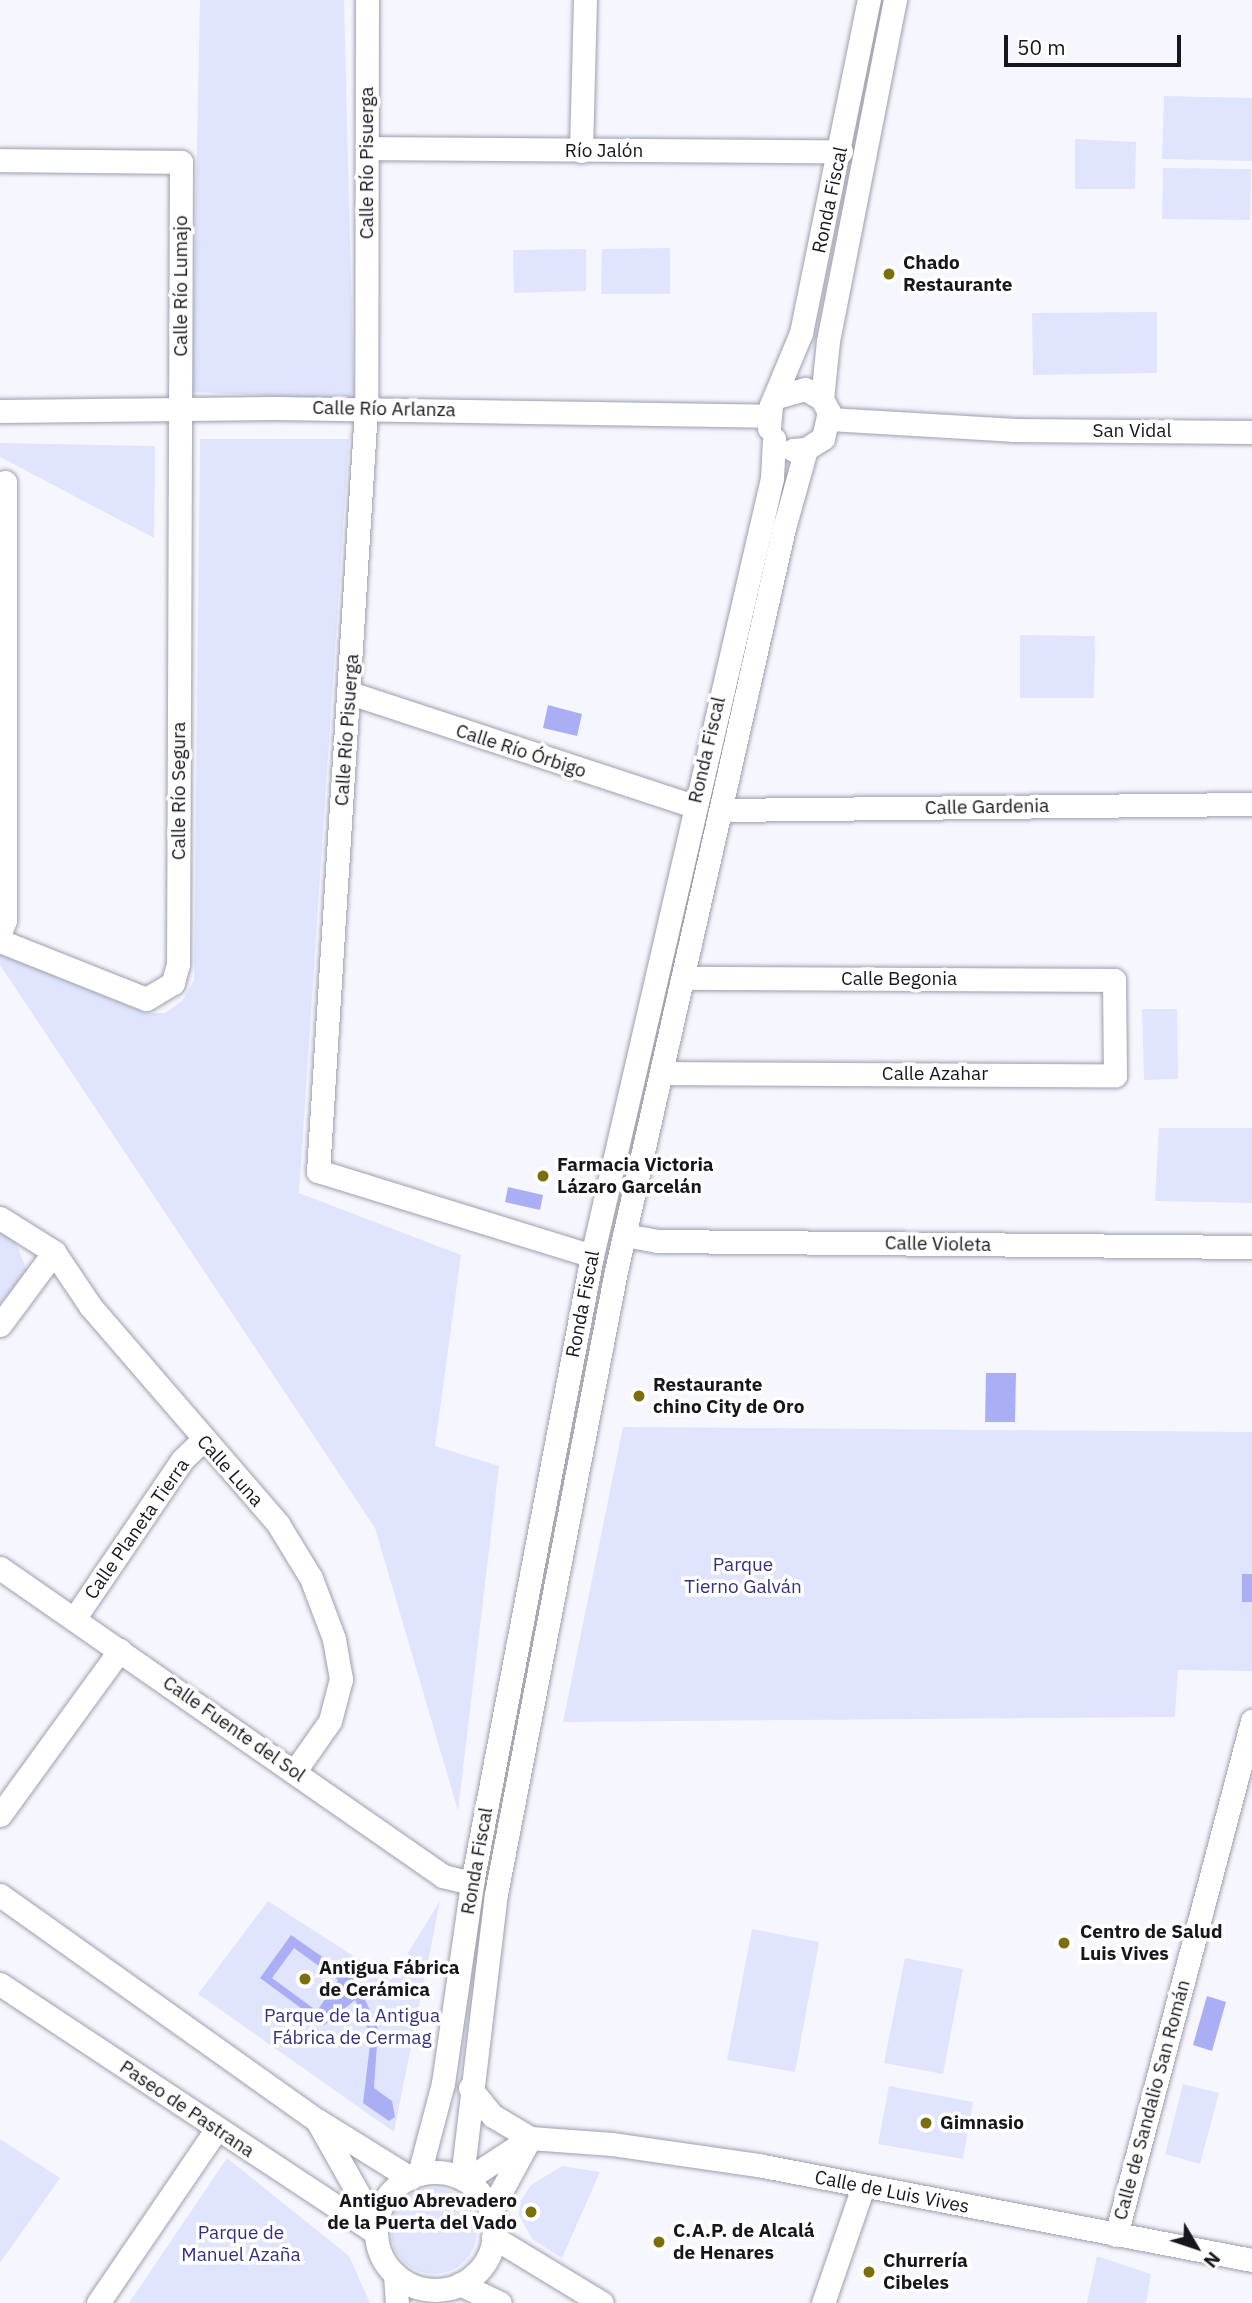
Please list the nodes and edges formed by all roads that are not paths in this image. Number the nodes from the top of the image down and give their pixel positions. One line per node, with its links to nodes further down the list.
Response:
1 (367, 0): 5 (street, Calle Río Pisuerga)
2 (585, 0): 6 (street)
3 (869, 0): 7 (street, Ronda Fiscal)
4 (895, 0): 11 (street, Ronda Fiscal)
5 (368, 148): 6 (street, Río Jalón); 10 (street, Calle Río Pisuerga)
6 (581, 151): 7 (street, Río Jalón)
7 (841, 151): 9 (street, Ronda Fiscal)
8 (0, 160): 12 (street, Calle Río Lumajo)
9 (772, 406): 10 (street, Calle Río Arlanza); 11 (street); 15 (street, Ronda Fiscal)
10 (366, 409): 12 (street, Calle Río Arlanza); 18 (street, Calle Río Pisuerga)
11 (826, 409): 14 (street, San Vidal); 16 (street, Ronda Fiscal)
12 (180, 410): 13 (street, Calle Río Arlanza); 23 (street, Calle Río Segura)
13 (0, 411)
14 (1252, 432)
15 (774, 439): 16 (street); 20 (street, Ronda Fiscal)
16 (806, 449): 21 (street, Ronda Fiscal)
17 (5, 482): 22 (street)
18 (349, 693): 20 (street, Calle Río Órbigo); 31 (street, Calle Río Pisuerga)
19 (1252, 804): 21 (street, Calle Gardenia)
20 (694, 806): 31 (street, Ronda Fiscal)
21 (722, 810): 24 (street, Ronda Fiscal)
22 (0, 933)
23 (0, 941)
24 (684, 978): 25 (street, Calle Begonia); 26 (street, Ronda Fiscal)
25 (1114, 980): 26 (street, Calle Azahar)
26 (662, 1073): 28 (street, Ronda Fiscal)
27 (0, 1218): 30 (street, Calle Luna)
28 (624, 1235): 29 (street, Calle Violeta); 43 (street, Ronda Fiscal)
29 (1252, 1247)
30 (54, 1252): 32 (street); 33 (street, Calle Luna)
31 (592, 1256): 40 (street, Ronda Fiscal)
32 (0, 1325)
33 (202, 1441): 35 (street, Calle Planeta Tierra); 38 (street, Calle Luna)
34 (0, 1568): 35 (street, Calle Fuente del Sol)
35 (74, 1619): 36 (street, Calle Fuente del Sol)
36 (120, 1650): 38 (street, Calle Fuente del Sol); 39 (street)
37 (1252, 1721): 52 (street, Calle de Sandalio San Román)
38 (295, 1770): 40 (street, Calle Fuente del Sol)
39 (0, 1815)
40 (472, 1883): 47 (street, Ronda Fiscal)
41 (0, 1895): 44 (street)
42 (0, 1984): 45 (street, Paseo de Pastrana)
43 (470, 2088): 46 (street, Calle de Luis Vives); 48 (street, Ronda Fiscal)
44 (317, 2120): 47 (street); 50 (street)
45 (216, 2130): 50 (street, Paseo de Pastrana); 57 (street)
46 (530, 2138): 48 (street); 49 (street, Calle de Luis Vives); 51 (street)
47 (414, 2176): 48 (street); 50 (street)
48 (464, 2179): 51 (street)
49 (863, 2187): 52 (street, Calle de Luis Vives); 61 (street)
50 (376, 2229): 54 (street)
51 (493, 2229): 55 (street); 56 (street)
52 (1116, 2235): 53 (street, Calle de Luis Vives)
53 (1252, 2260)
54 (395, 2275): 55 (street); 58 (street)
55 (452, 2291): 59 (street)
56 (578, 2297): 60 (street)
57 (98, 2303)
58 (397, 2303)
59 (500, 2303)
60 (603, 2303)
61 (824, 2303)

